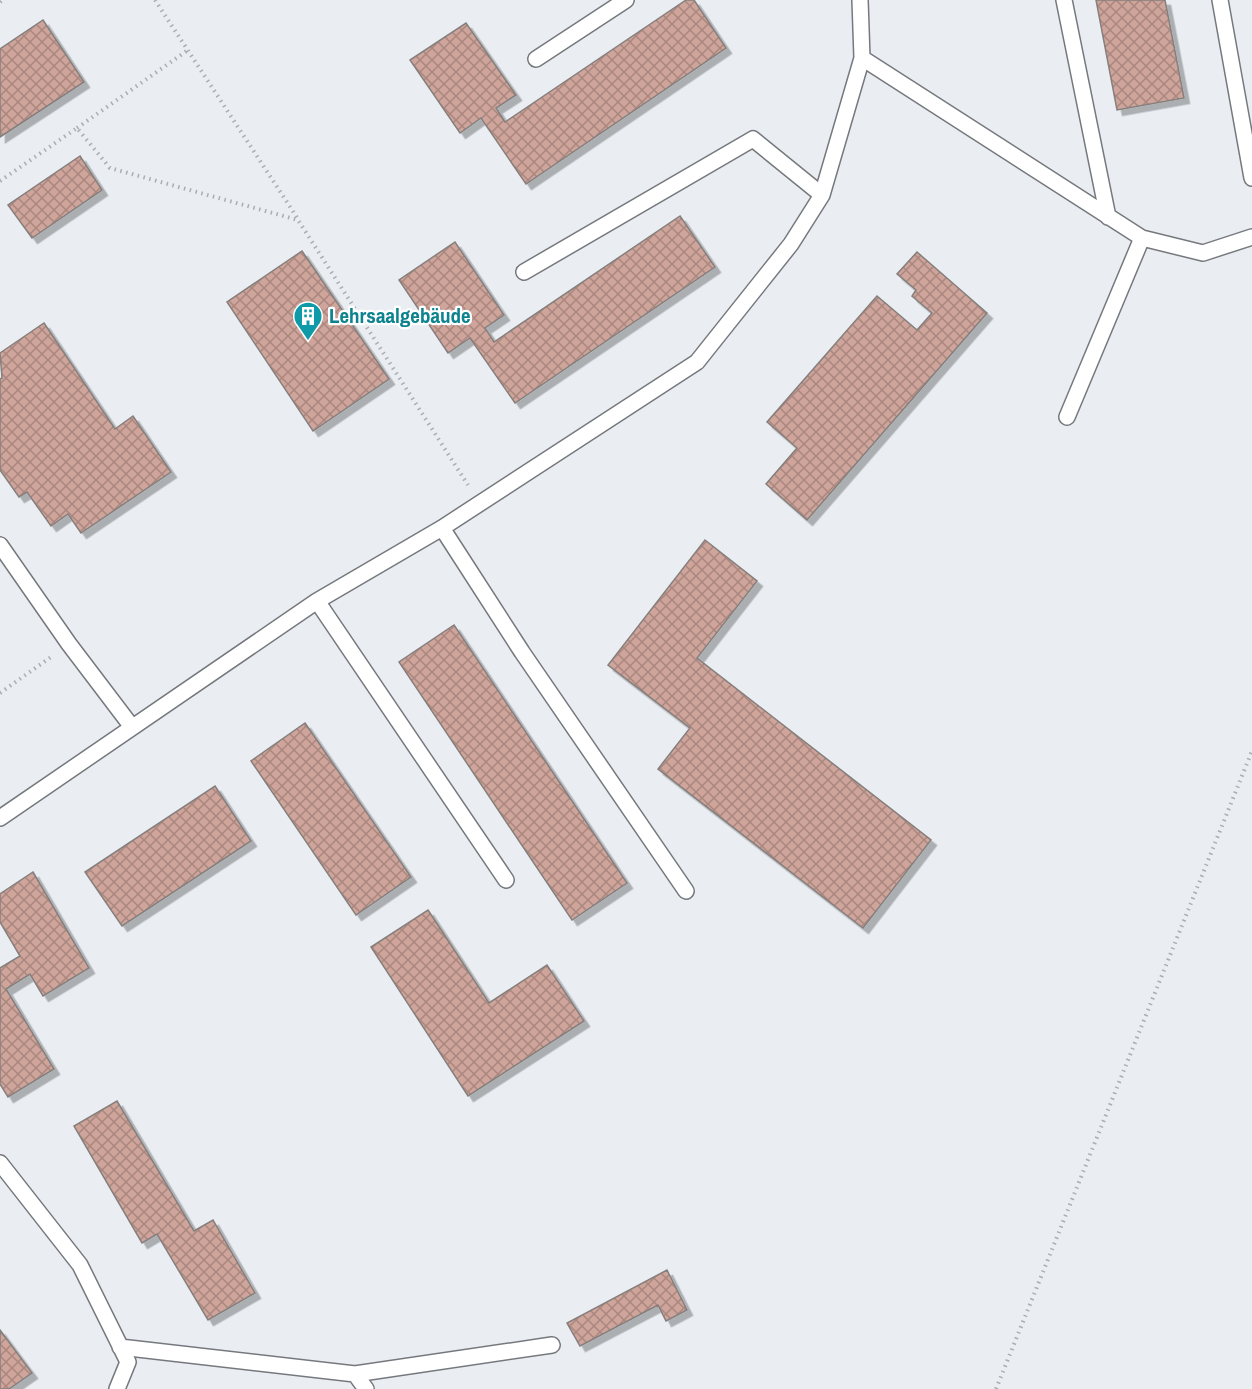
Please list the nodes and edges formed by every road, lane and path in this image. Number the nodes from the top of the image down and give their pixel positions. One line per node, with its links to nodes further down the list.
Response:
1 (155, 0): 6 (path)
2 (626, 0): 8 (lane)
3 (860, 0): 7 (lane)
4 (1064, 0): 13 (lane)
5 (1220, 0): 10 (lane)
6 (188, 50): 9 (path); 14 (path)
7 (862, 58): 12 (lane); 13 (lane)
8 (536, 59)
9 (77, 128): 11 (path); 14 (path)
10 (1252, 178)
11 (0, 181)
12 (822, 195): 17 (lane); 19 (lane)
13 (1108, 217): 16 (lane)
14 (298, 220): 19 (path)
15 (1252, 237): 16 (lane)
16 (1142, 238): 18 (lane)
17 (524, 272)
18 (1067, 417)
19 (480, 504): 20 (lane)
20 (442, 528): 22 (lane); 29 (lane)
21 (0, 545): 23 (lane)
22 (317, 601): 25 (lane); 28 (lane)
23 (69, 644): 24 (path); 25 (lane)
24 (0, 693)
25 (132, 728): 27 (lane)
26 (1252, 751): 36 (path)
27 (0, 818)
28 (506, 880)
29 (686, 891)
30 (0, 1163): 32 (lane)
31 (552, 1345): 33 (lane)
32 (120, 1347): 33 (lane); 34 (lane)
33 (355, 1374): 35 (lane)
34 (117, 1389)
35 (366, 1389)
36 (996, 1389)

